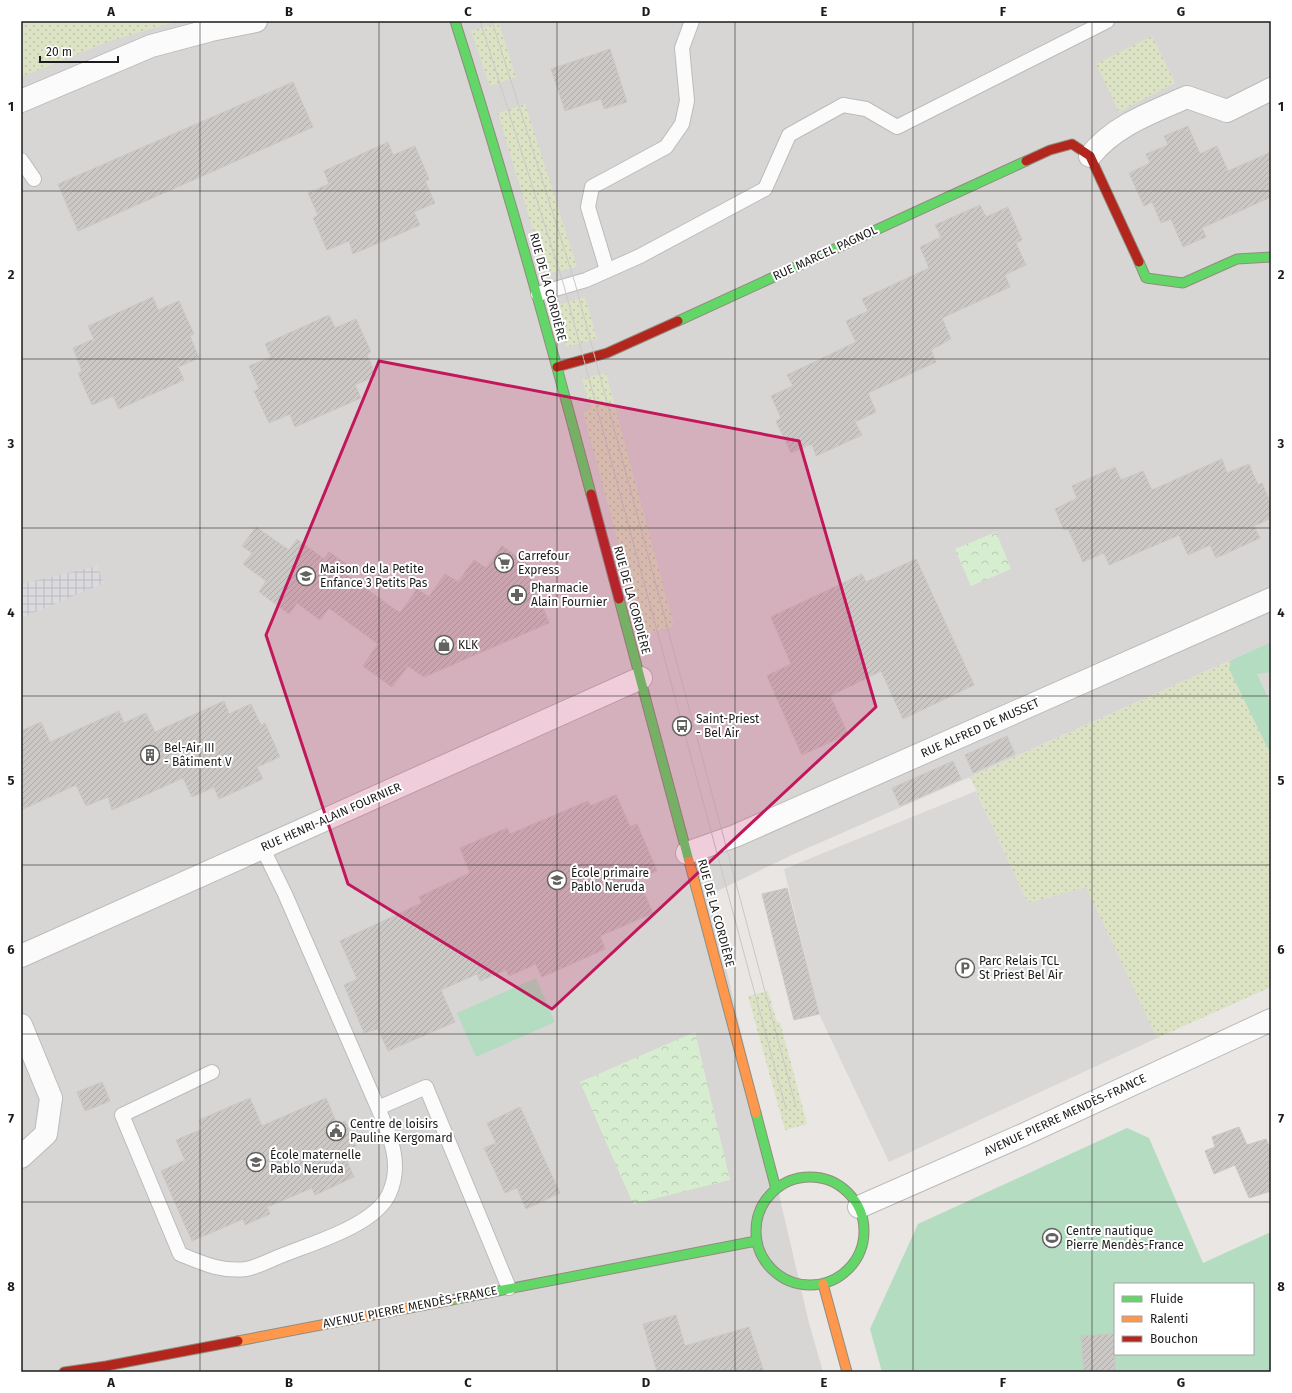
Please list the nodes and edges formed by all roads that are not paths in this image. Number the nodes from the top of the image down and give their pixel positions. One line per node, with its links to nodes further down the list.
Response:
1 (256, 21): 6 (street)
2 (455, 21): 12 (street, RUE DE LA CORDIÈRE)
3 (692, 21): 11 (lane)
4 (1107, 21): 11 (lane)
5 (1271, 89): 7 (street)
6 (21, 101)
7 (1090, 156): 10 (street); 13 (street, RUE MARCEL PAGNOL)
8 (21, 160): 9 (lane)
9 (34, 179)
10 (1271, 257)
11 (607, 270): 12 (lane)
12 (538, 294): 13 (street, RUE DE LA CORDIÈRE)
13 (558, 367): 15 (street, RUE DE LA CORDIÈRE)
14 (1271, 599): 17 (street, RUE ALFRED DE MUSSET)
15 (641, 678): 16 (street, RUE HENRI-ALAIN FOURNIER); 17 (street, RUE DE LA CORDIÈRE)
16 (262, 848): 18 (street, RUE HENRI-ALAIN FOURNIER); 22 (lane)
17 (688, 853): 24 (street, RUE DE LA CORDIÈRE)
18 (21, 956)
19 (1271, 1020): 25 (street, AVENUE PIERRE MENDÈS-FRANCE)
20 (21, 1025): 23 (street)
21 (212, 1072): 22 (lane)
22 (378, 1108): 28 (lane)
23 (21, 1156)
24 (776, 1188): 25 (street); 26 (street)
25 (859, 1207): 27 (street)
26 (756, 1241): 27 (street); 28 (street, AVENUE PIERRE MENDÈS-FRANCE)
27 (823, 1284): 30 (street)
28 (509, 1288): 29 (street, AVENUE PIERRE MENDÈS-FRANCE)
29 (64, 1372)
30 (847, 1372)

